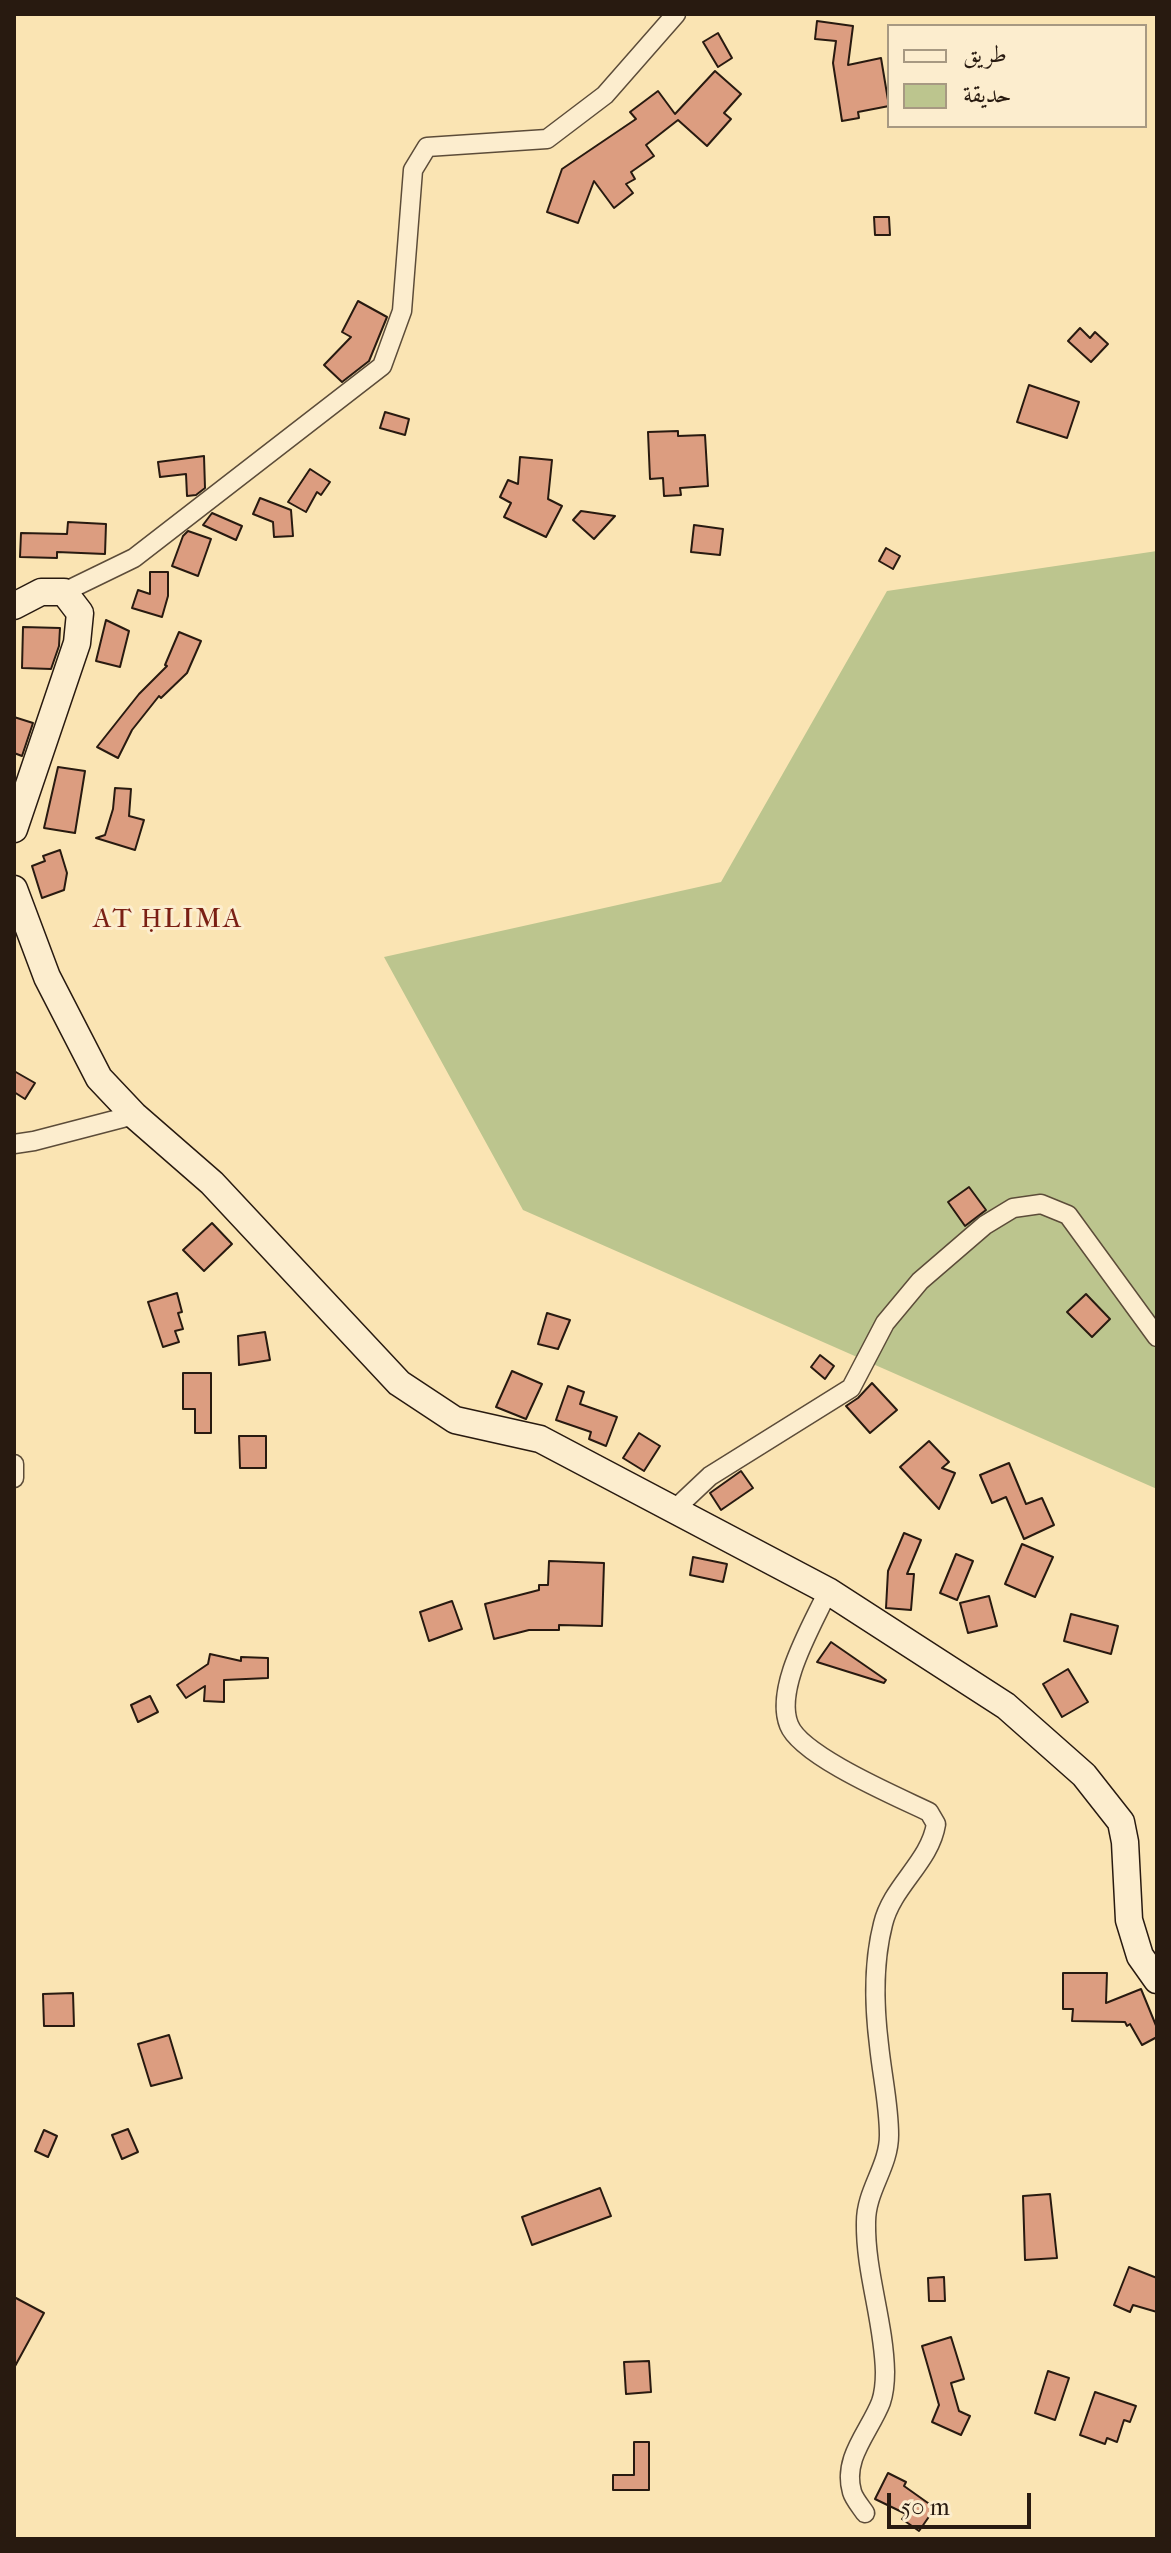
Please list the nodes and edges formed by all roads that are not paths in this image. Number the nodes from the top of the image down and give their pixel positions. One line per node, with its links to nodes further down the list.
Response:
1 (676, 14): 2 (street)
2 (64, 592): 3 (street); 4 (street)
3 (14, 606)
4 (14, 829)
5 (14, 889): 6 (street)
6 (134, 1115): 7 (street); 11 (street)
7 (14, 1144)
8 (1157, 1337): 11 (street)
9 (14, 1464): 10 (street)
10 (14, 1478)
11 (675, 1509): 12 (street)
12 (828, 1591): 13 (street); 14 (street)
13 (1157, 1980)
14 (865, 2513)

